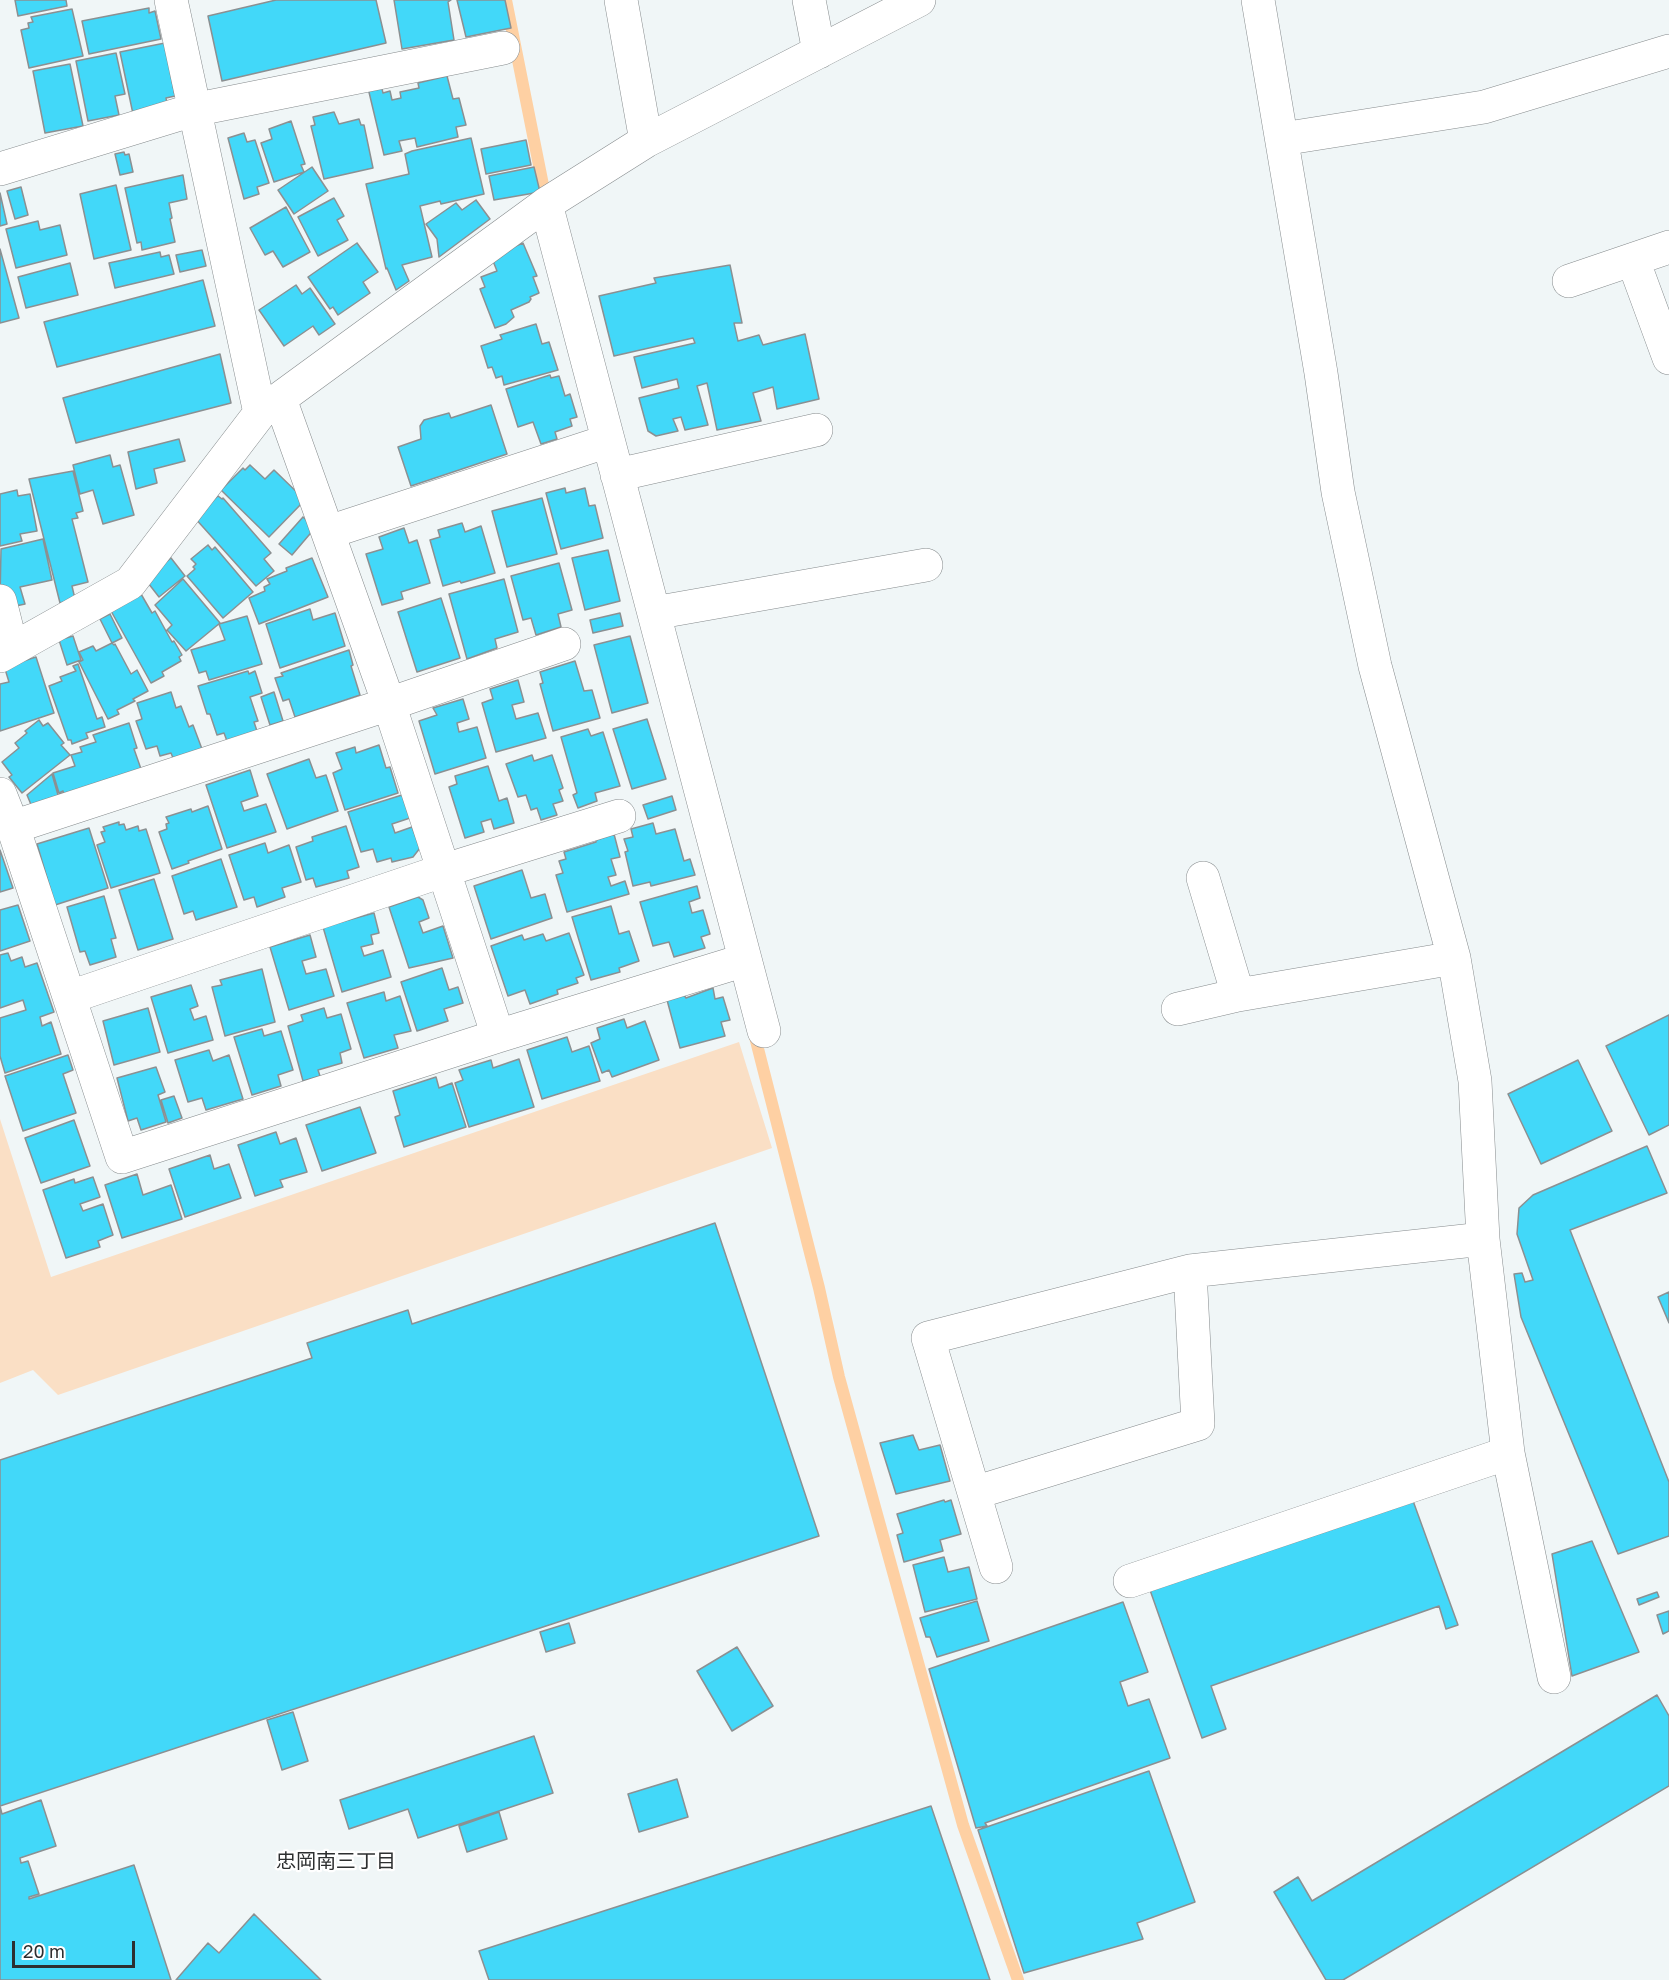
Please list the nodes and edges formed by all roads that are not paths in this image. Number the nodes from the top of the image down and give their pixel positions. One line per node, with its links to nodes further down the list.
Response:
1 (171, 0): 9 (street)
2 (621, 0): 11 (street)
3 (809, 0): 8 (street)
4 (920, 0): 8 (street)
5 (1258, 0): 10 (street)
6 (503, 48): 9 (street)
7 (1669, 51): 10 (street)
8 (819, 52): 11 (street)
9 (193, 110): 12 (street); 18 (street)
10 (1282, 139): 34 (street)
11 (646, 141): 13 (street)
12 (0, 169)
13 (546, 204): 18 (street); 20 (street)
14 (1669, 247): 15 (street)
15 (1633, 260): 16 (street); 17 (street)
16 (1569, 281)
17 (1669, 358)
18 (270, 406): 22 (street); 27 (street)
19 (816, 430): 21 (street)
20 (608, 441): 21 (street); 22 (street)
21 (617, 475): 25 (street)
22 (329, 532): 28 (street)
23 (926, 565): 25 (street)
24 (0, 601): 27 (street)
25 (654, 613): 35 (street)
26 (564, 644): 28 (street)
27 (6, 653)
28 (389, 704): 31 (street); 32 (street)
29 (0, 794): 31 (street)
30 (619, 816): 32 (street)
31 (13, 827): 37 (street)
32 (442, 871): 37 (street); 40 (street)
33 (1203, 878): 36 (street)
34 (1454, 958): 36 (street); 41 (street)
35 (745, 960): 39 (street); 40 (street)
36 (1238, 995): 38 (street)
37 (70, 997): 40 (street)
38 (1178, 1009)
39 (764, 1031)
40 (498, 1036)
41 (1483, 1239): 42 (street); 43 (street)
42 (1190, 1271): 44 (street); 44 (street)
43 (1508, 1454): 46 (street); 47 (street)
44 (974, 1493): 45 (street)
45 (996, 1567)
46 (1130, 1581)
47 (1554, 1677)

